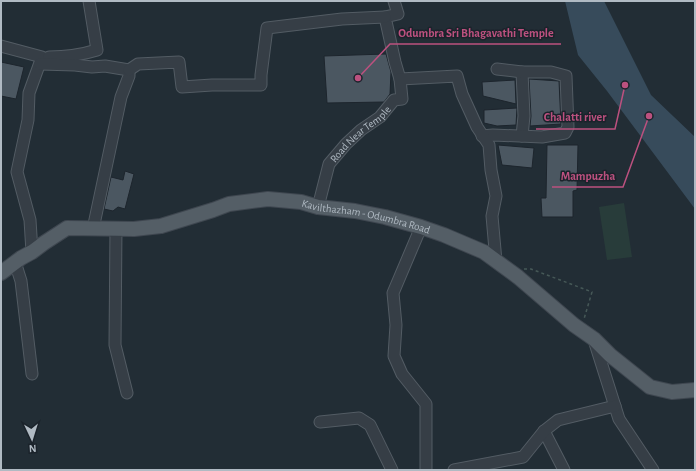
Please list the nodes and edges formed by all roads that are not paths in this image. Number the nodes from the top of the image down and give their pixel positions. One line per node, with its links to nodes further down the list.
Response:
1 (89, 1): 5 (street)
2 (394, 1): 3 (street)
3 (385, 17): 7 (street); 9 (street)
4 (1, 46): 5 (street)
5 (41, 60): 7 (street); 16 (street)
6 (496, 69): 8 (street)
7 (128, 70): 15 (street)
8 (522, 72): 11 (street); 11 (street)
9 (400, 79): 10 (street); 12 (street, Road Near Temple)
10 (482, 136): 11 (street); 18 (street)
11 (522, 136)
12 (318, 207): 13 (main road, Kavilthazham - Odumbra Road); 14 (main road, Kavilthazham - Odumbra Road)
13 (421, 227): 18 (main road, Kavilthazham - Odumbra Road); 28 (street)
14 (116, 228): 15 (main road, Kavilthazham - Odumbra Road); 23 (street)
15 (93, 229): 16 (main road, Kavilthazham - Odumbra Road)
16 (32, 252): 17 (main road, Kavilthazham - Odumbra Road)
17 (15, 262): 19 (main road, Kavilthazham - Odumbra Road); 21 (street)
18 (501, 265): 20 (main road, Kavilthazham - Odumbra Road)
19 (1, 273)
20 (594, 339): 22 (main road, Kavilthazham - Odumbra Road); 24 (street)
21 (32, 374)
22 (695, 390)
23 (127, 393)
24 (615, 406): 26 (street); 31 (street)
25 (320, 422): 27 (street)
26 (544, 431): 29 (street); 30 (street)
27 (392, 470)
28 (426, 470)
29 (454, 470)
30 (564, 470)
31 (653, 470)

